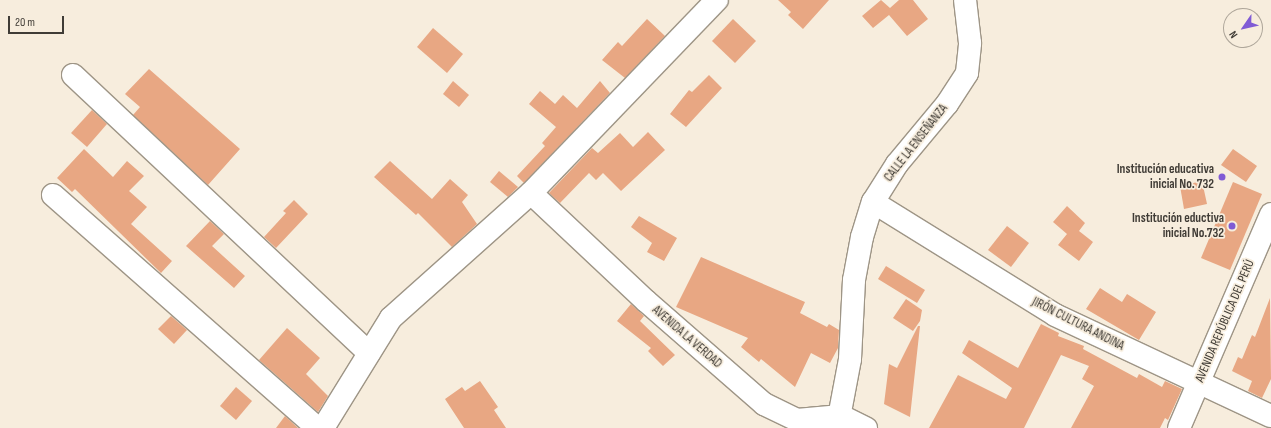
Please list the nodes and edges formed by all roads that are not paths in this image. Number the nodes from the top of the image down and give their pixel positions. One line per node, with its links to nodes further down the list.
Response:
1 (717, 0): 4 (street)
2 (965, 0): 6 (street, CALLE LA ENSEÑANZA)
3 (73, 75): 8 (street)
4 (531, 193): 8 (street); 11 (street, AVENIDA LA VERDAD)
5 (53, 195): 12 (street)
6 (873, 202): 9 (street, JIRÓN CULTURA ANDINA); 11 (street, CALLE LA ENSEÑANZA)
7 (1271, 214): 9 (street, AVENIDA REPÚBLICA DEL PERÚ)
8 (370, 353): 13 (street)
9 (1199, 383): 10 (street, JIRÓN CULTURA ANDINA); 15 (street, AVENIDA REPÚBLICA DEL PERÚ)
10 (1271, 416)
11 (839, 422): 14 (street)
12 (317, 428)
13 (323, 428)
14 (866, 428)
15 (1179, 428)

